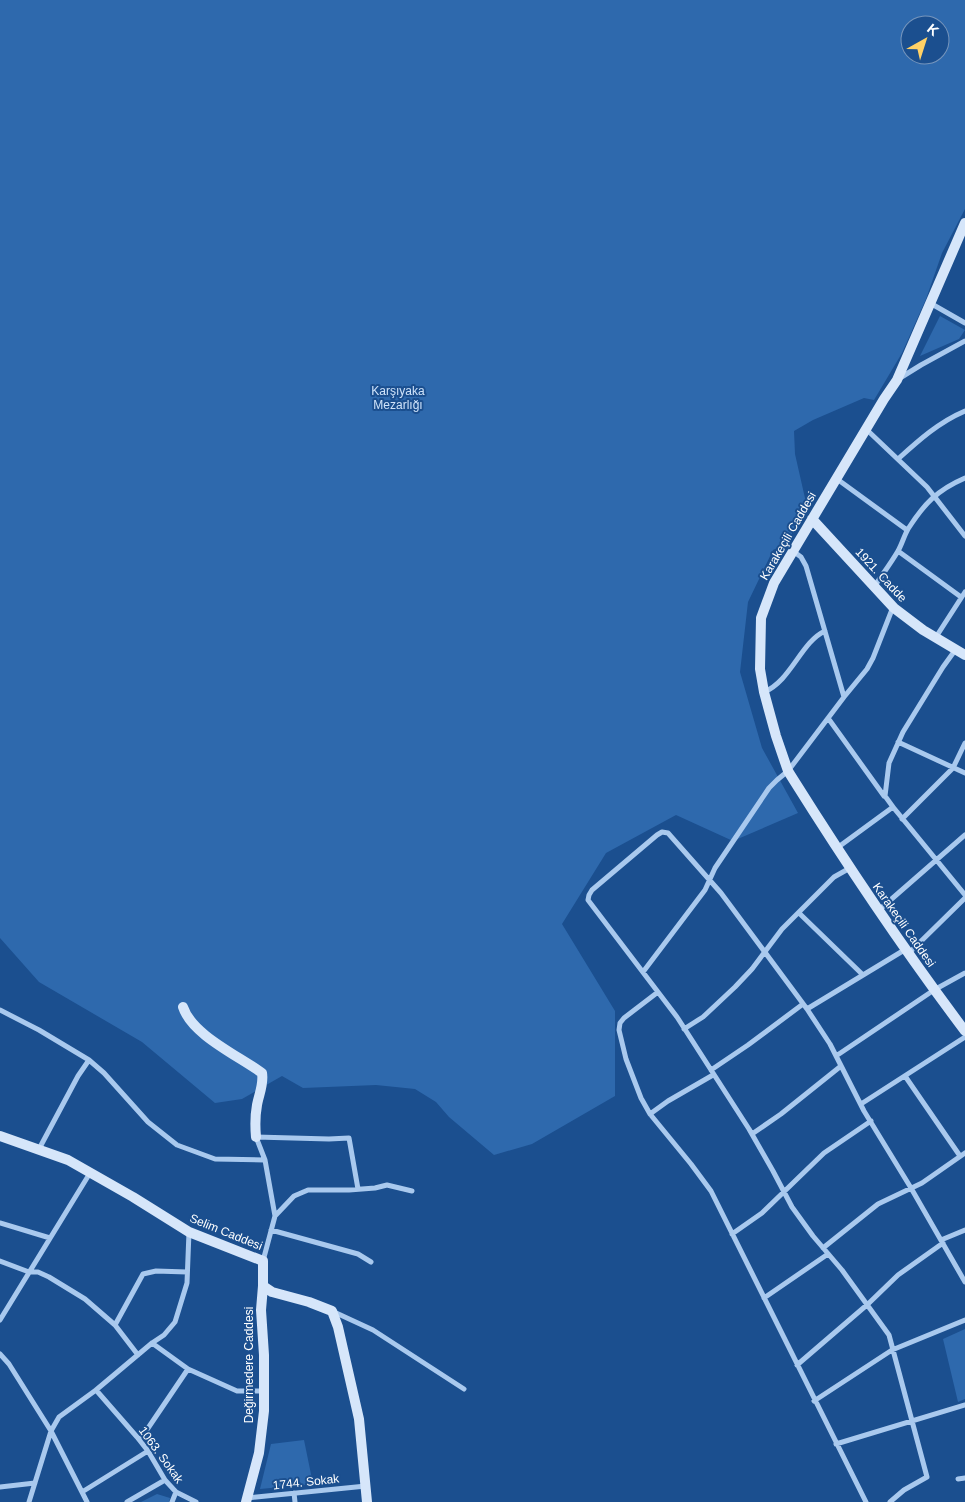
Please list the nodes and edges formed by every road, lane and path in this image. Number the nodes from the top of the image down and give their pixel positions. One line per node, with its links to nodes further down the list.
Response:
1 (965, 223): 2 (main road, Karakeçili Caddesi)
2 (963, 233): 3 (main road, Karakeçili Caddesi)
3 (930, 303): 4 (street); 6 (main road, Karakeçili Caddesi)
4 (965, 323)
5 (965, 341): 6 (street)
6 (897, 380): 8 (main road, Karakeçili Caddesi)
7 (965, 411): 9 (street)
8 (866, 429): 9 (street); 10 (main road, Karakeçili Caddesi)
9 (898, 459): 12 (street)
10 (836, 478): 13 (main road, Karakeçili Caddesi); 14 (street)
11 (965, 478): 12 (street)
12 (934, 496): 14 (street); 15 (street)
13 (812, 519): 16 (main road, Karakeçili Caddesi); 18 (main road, 1921. Cadde)
14 (907, 530): 17 (street)
15 (965, 535)
16 (793, 551): 22 (street); 25 (main road, Karakeçili Caddesi)
17 (898, 551): 18 (street); 20 (street)
18 (874, 587): 21 (main road, 1921. Cadde)
19 (965, 592): 20 (street)
20 (961, 598): 23 (street)
21 (892, 607): 23 (main road, 1921. Cadde); 26 (street)
22 (825, 631): 25 (street); 26 (street)
23 (936, 637): 24 (main road, 1921. Cadde)
24 (960, 652): 28 (street)
25 (764, 692): 31 (main road, Karakeçili Caddesi)
26 (844, 697): 27 (street)
27 (828, 718): 31 (street); 33 (street)
28 (898, 742): 30 (street); 33 (street)
29 (965, 743): 30 (street)
30 (953, 768): 32 (street); 35 (street)
31 (788, 771): 37 (main road, Karakeçili Caddesi); 40 (street)
32 (965, 773)
33 (885, 796): 34 (street)
34 (893, 807): 35 (street); 37 (street)
35 (902, 819): 38 (street)
36 (965, 835): 38 (street)
37 (837, 849): 39 (main road, Karakeçili Caddesi)
38 (937, 861): 41 (street); 42 (street)
39 (850, 868): 42 (main road, Karakeçili Caddesi); 43 (street)
40 (709, 878): 45 (street); 46 (street); 46 (street)
41 (965, 897): 44 (street)
42 (879, 910): 44 (main road, Karakeçili Caddesi)
43 (798, 912): 45 (street); 48 (street)
44 (907, 951): 48 (street); 49 (main road, Karakeçili Caddesi)
45 (765, 952): 51 (street); 55 (street)
46 (644, 972): 50 (street)
47 (965, 972): 49 (street)
48 (862, 975): 53 (street)
49 (934, 990): 56 (main road, Karakeçili Caddesi); 58 (street)
50 (658, 992): 55 (street); 64 (street)
51 (803, 1004): 53 (street); 61 (street)
52 (182, 1007): 68 (main road)
53 (808, 1009): 58 (street)
54 (0, 1010): 59 (street)
55 (684, 1029): 61 (street)
56 (965, 1031)
57 (965, 1037): 62 (street)
58 (836, 1056): 60 (street)
59 (89, 1060): 69 (street); 71 (street)
60 (841, 1066): 63 (street); 66 (street)
61 (712, 1073): 64 (street); 66 (street)
62 (905, 1076): 63 (street); 70 (street)
63 (861, 1104): 65 (street)
64 (650, 1114): 82 (street)
65 (871, 1121): 73 (street); 76 (street)
66 (752, 1134): 76 (street)
67 (0, 1136): 69 (main road, Selim Caddesi)
68 (256, 1137): 71 (street); 74 (street)
69 (39, 1149): 72 (main road, Selim Caddesi)
70 (963, 1155): 73 (street)
71 (265, 1160): 77 (street)
72 (91, 1172): 81 (main road, Selim Caddesi); 83 (street)
73 (911, 1188): 84 (street); 85 (street)
74 (358, 1190): 75 (street); 77 (street)
75 (412, 1191)
76 (784, 1193): 82 (street); 85 (street)
77 (275, 1216): 79 (street)
78 (0, 1222): 83 (street)
79 (271, 1230): 88 (street); 89 (street)
80 (965, 1230): 84 (street)
81 (189, 1232): 88 (main road, Selim Caddesi); 91 (street)
82 (732, 1234): 94 (street)
83 (50, 1238): 90 (street)
84 (942, 1242): 92 (street); 95 (street)
85 (823, 1248): 86 (street)
86 (828, 1254): 94 (street); 95 (street)
87 (0, 1261): 90 (street)
88 (263, 1261): 93 (main road, Selim Caddesi)
89 (371, 1262)
90 (29, 1272): 97 (street); 99 (street)
91 (187, 1272): 99 (street); 100 (street)
92 (965, 1282)
93 (264, 1286): 96 (main road); 108 (main road, Değirmedere Caddesi)
94 (764, 1298): 104 (street)
95 (868, 1304): 101 (street); 104 (street)
96 (332, 1311): 107 (street); 120 (main road)
97 (0, 1320)
98 (965, 1320): 101 (street)
99 (115, 1325): 103 (street)
100 (152, 1343): 103 (street); 105 (street)
101 (892, 1350): 109 (street); 111 (street)
102 (0, 1354): 112 (street)
103 (138, 1355): 106 (street)
104 (797, 1365): 109 (street)
105 (188, 1369): 108 (street); 113 (street)
106 (96, 1390): 112 (street); 113 (street, 1063. Sokak)
107 (464, 1390)
108 (264, 1391): 125 (main road, Değirmedere Caddesi)
109 (814, 1401): 114 (street)
110 (965, 1405): 111 (street)
111 (913, 1421): 114 (street); 134 (street)
112 (50, 1431): 119 (street); 122 (street)
113 (140, 1440): 115 (street, 1063. Sokak)
114 (836, 1444): 133 (street)
115 (148, 1451): 118 (street, 1063. Sokak); 122 (street)
116 (965, 1478): 117 (street)
117 (958, 1479)
118 (164, 1480): 123 (street, 1063. Sokak); 128 (street)
119 (35, 1483): 121 (street); 126 (street)
120 (366, 1486): 124 (street, 1744. Sokak); 132 (main road)
121 (0, 1487)
122 (82, 1492): 127 (street)
123 (176, 1492): 129 (street); 130 (street, 1063. Sokak)
124 (294, 1493): 125 (street, 1744. Sokak); 131 (street)
125 (246, 1500)
126 (29, 1502)
127 (88, 1502)
128 (127, 1502)
129 (172, 1502)
130 (196, 1502)
131 (295, 1502)
132 (367, 1502)
133 (866, 1502)
134 (890, 1502)

